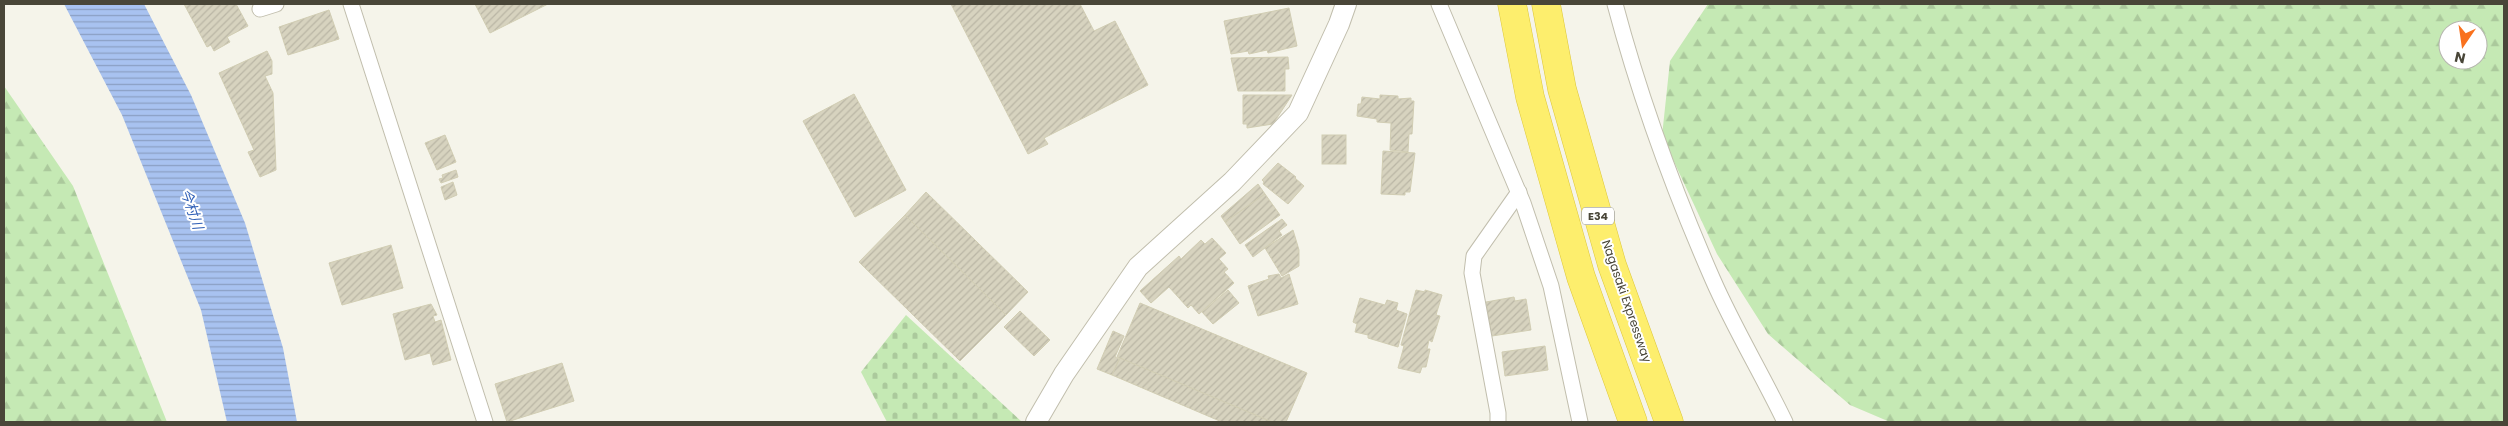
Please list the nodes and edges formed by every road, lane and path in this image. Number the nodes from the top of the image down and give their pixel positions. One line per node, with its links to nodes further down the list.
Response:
1 (276, 4): 8 (street)
2 (351, 4): 10 (street)
3 (1346, 4): 11 (street)
4 (1439, 4): 9 (street)
5 (1512, 4): 14 (highway, E34)
6 (1546, 4): 15 (highway, Nagasaki Expressway / E34)
7 (1615, 4): 16 (street)
8 (260, 10)
9 (1519, 192): 12 (street); 13 (street)
10 (485, 422)
11 (1036, 422)
12 (1498, 422)
13 (1580, 422)
14 (1633, 422)
15 (1669, 422)
16 (1785, 422)

